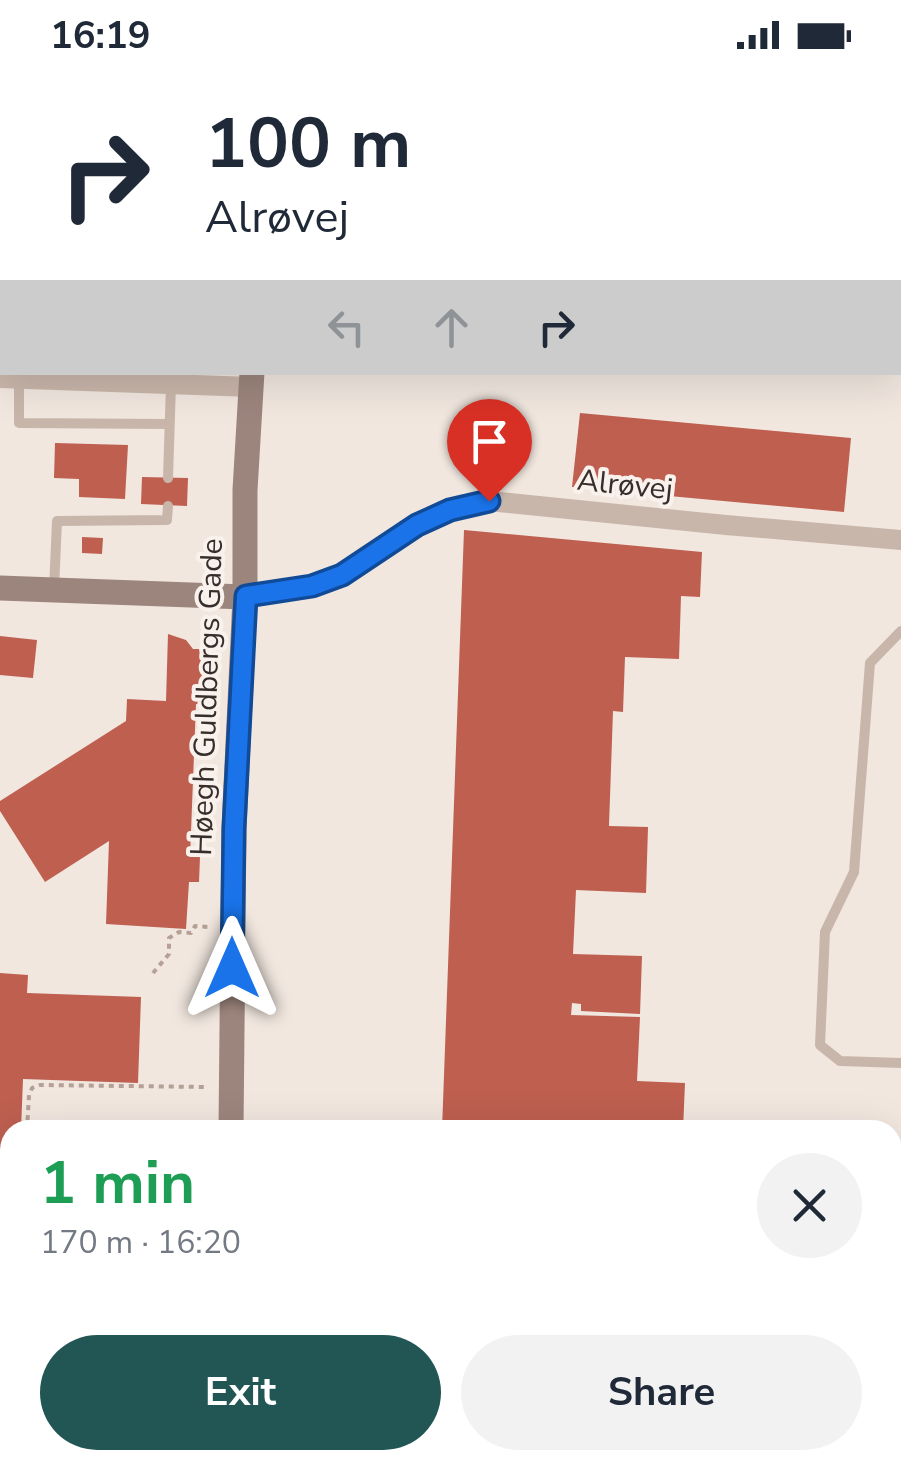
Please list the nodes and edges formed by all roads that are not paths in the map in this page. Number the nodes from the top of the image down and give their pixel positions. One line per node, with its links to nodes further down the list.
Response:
1 (10, 378): 3 (street, Høegh Guldbergs Gade); 4 (lane)
2 (251, 380): 3 (street, Høegh Guldbergs Gade); 10 (street, Høegh Guldbergs Gade)
3 (171, 384): 4 (lane)
4 (170, 424): 5 (lane)
5 (168, 478)
6 (168, 506): 9 (lane)
7 (901, 540): 10 (street, Alrøvej)
8 (0, 588): 9 (street)
9 (54, 590): 10 (street)
10 (246, 596): 13 (street, Høegh Guldbergs Gade)
11 (901, 630): 12 (lane)
12 (901, 1063)
13 (231, 1120)

